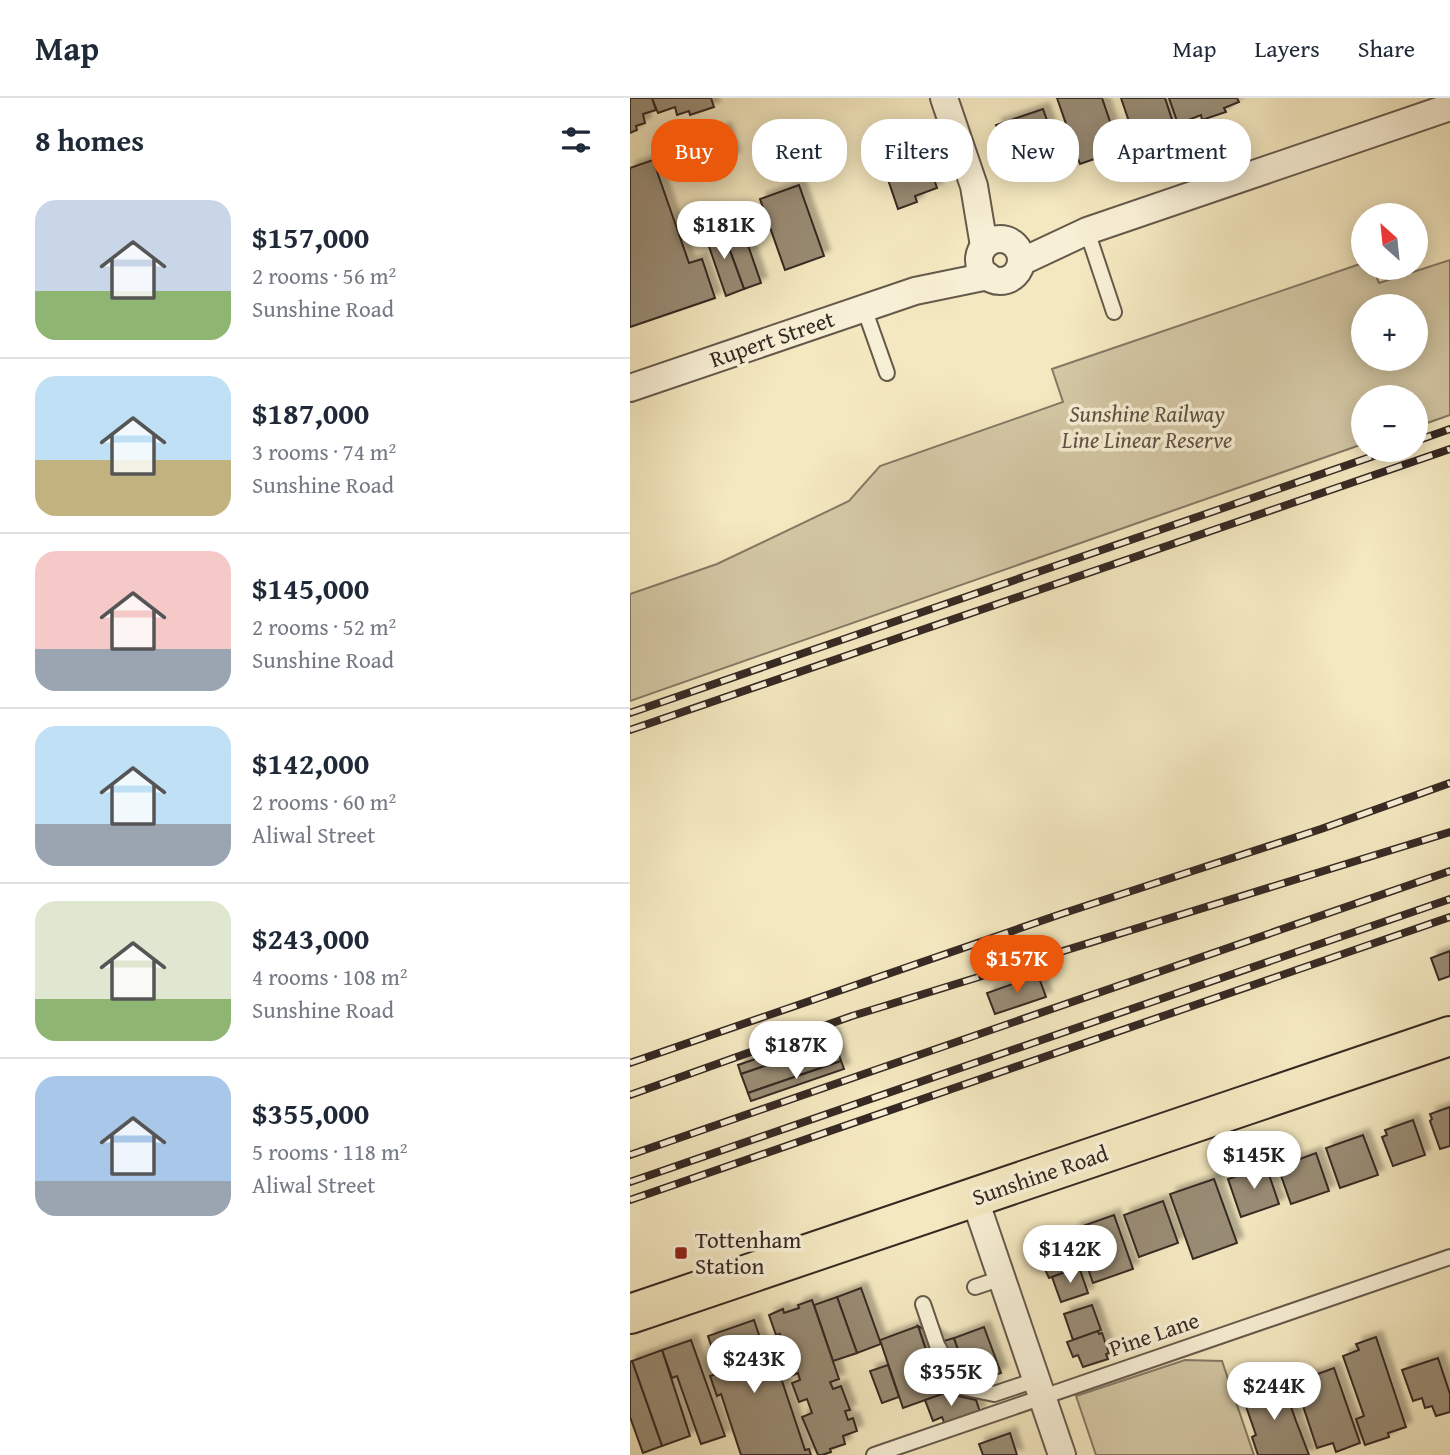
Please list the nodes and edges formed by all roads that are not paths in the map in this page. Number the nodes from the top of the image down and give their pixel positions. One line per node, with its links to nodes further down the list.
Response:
1 (944, 98): 4 (street)
2 (1450, 107): 3 (street, Rupert Street)
3 (1084, 232): 4 (street, Rupert Street); 6 (lane)
4 (999, 254): 5 (street, Rupert Street)
5 (864, 308): 7 (lane); 8 (street, Rupert Street)
6 (1114, 312)
7 (887, 373)
8 (630, 388)
9 (1450, 1036): 10 (main road, Sunshine Road)
10 (974, 1197): 12 (street); 15 (main road, Sunshine Road)
11 (1450, 1257): 16 (lane, Pine Lane)
12 (1002, 1278): 13 (lane); 16 (street)
13 (975, 1287)
14 (923, 1304): 16 (lane)
15 (630, 1314)
16 (1039, 1389): 17 (lane, Pine Lane); 18 (street)
17 (874, 1455)
18 (1062, 1455)

